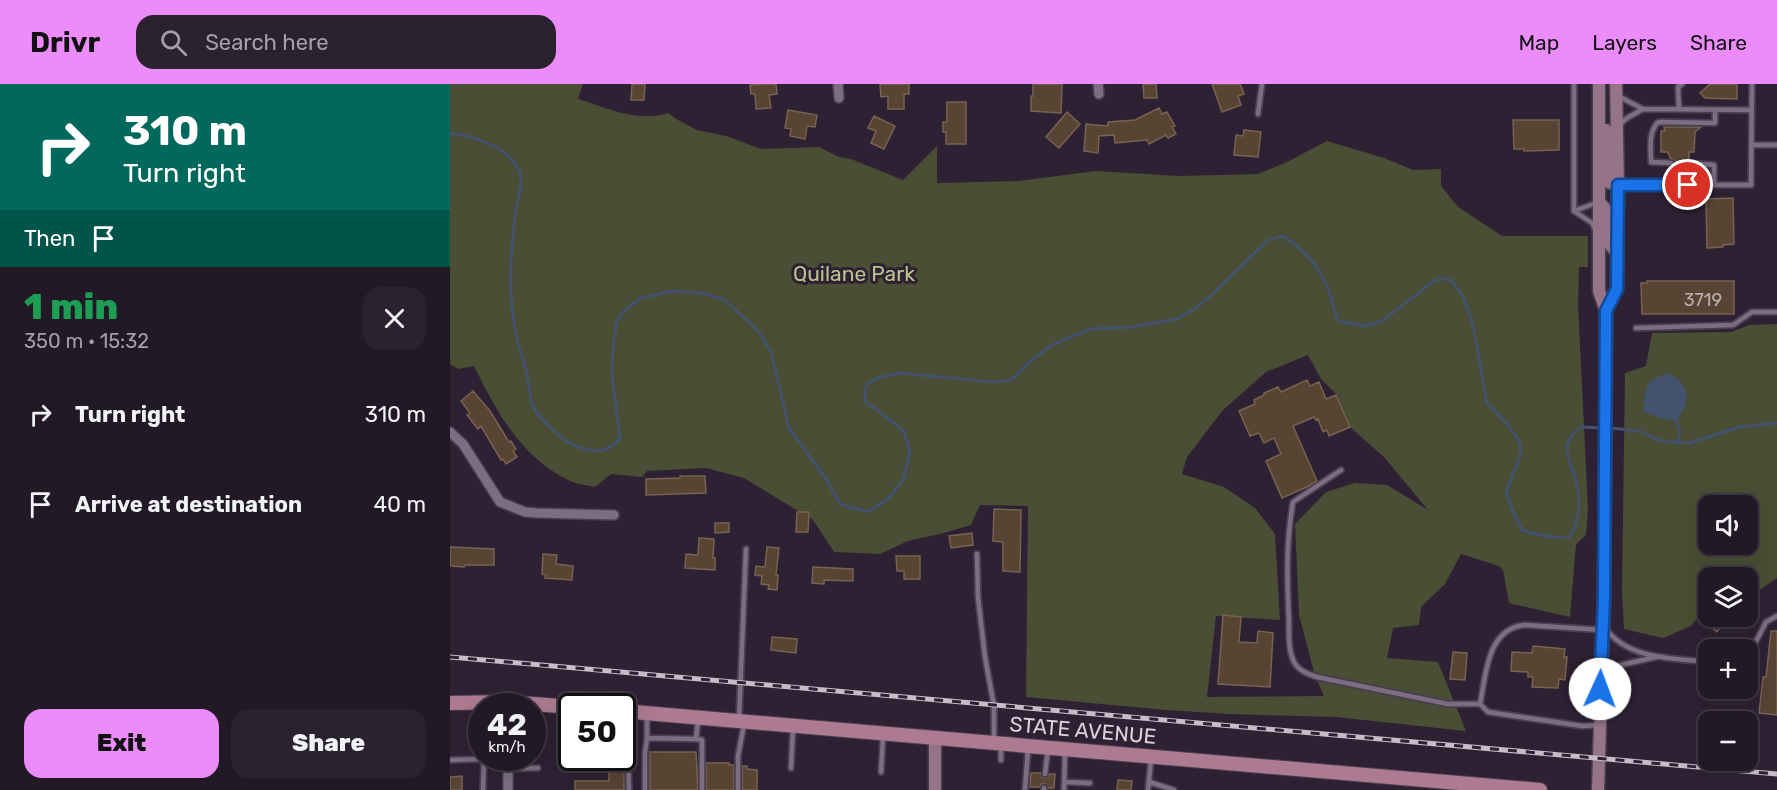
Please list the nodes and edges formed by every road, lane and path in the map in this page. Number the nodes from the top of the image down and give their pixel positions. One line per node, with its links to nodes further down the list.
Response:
1 (838, 84): 10 (street)
2 (1098, 84): 9 (street)
3 (1262, 84): 15 (lane)
4 (1574, 84): 27 (lane)
5 (1599, 84): 16 (main road)
6 (1682, 84): 12 (lane)
7 (1752, 84): 14 (lane)
8 (1616, 90): 11 (lane); 17 (main road)
9 (1099, 94)
10 (839, 98)
11 (1643, 109): 12 (lane); 17 (lane)
12 (1678, 109): 13 (lane)
13 (1715, 110): 14 (lane); 20 (lane)
14 (1752, 110): 18 (lane)
15 (1258, 114)
16 (1600, 122): 22 (main road); 25 (main road)
17 (1617, 127): 22 (main road)
18 (1752, 145): 19 (lane); 24 (lane)
19 (1777, 145)
20 (1671, 163)
21 (1689, 163): 24 (lane)
22 (1618, 185): 23 (lane); 29 (main road)
23 (1688, 185): 24 (lane); 26 (lane)
24 (1714, 185)
25 (1599, 202): 27 (lane); 28 (main road); 29 (main road)
26 (1688, 205)
27 (1574, 212): 28 (lane)
28 (1599, 237): 30 (main road)
29 (1618, 254): 30 (main road)
30 (1606, 311): 39 (main road)
31 (1777, 312): 32 (lane)
32 (1636, 328)
33 (450, 432): 35 (street)
34 (1341, 470): 46 (lane)
35 (614, 515)
36 (746, 549): 50 (lane)
37 (977, 554): 57 (lane)
38 (1777, 616): 40 (lane)
39 (1603, 628): 41 (lane); 43 (main road); 46 (lane)
40 (1758, 639)
41 (1656, 657): 42 (lane); 43 (lane)
42 (1698, 661)
43 (1601, 673): 51 (main road)
44 (450, 703): 45 (main road)
45 (468, 703)
46 (1480, 705): 51 (lane)
47 (636, 713): 48 (main road, STATE AVENUE)
48 (647, 714): 49 (main road, STATE AVENUE); 54 (lane)
49 (698, 718): 50 (main road, STATE AVENUE); 56 (lane)
50 (742, 722): 52 (main road, STATE AVENUE); 79 (lane)
51 (1599, 725): 86 (main road)
52 (794, 726): 53 (main road, STATE AVENUE); 65 (lane)
53 (883, 734): 55 (main road, STATE AVENUE); 69 (lane)
54 (647, 738): 56 (lane); 77 (lane)
55 (934, 738): 57 (main road, STATE AVENUE); 80 (main road)
56 (696, 740): 78 (lane)
57 (998, 744): 58 (main road, STATE AVENUE); 64 (lane)
58 (1028, 746): 59 (main road, STATE AVENUE); 81 (lane)
59 (1048, 748): 60 (main road, STATE AVENUE); 70 (lane)
60 (1065, 749): 61 (main road, STATE AVENUE); 71 (lane)
61 (1151, 757): 72 (lane); 85 (main road, STATE AVENUE)
62 (468, 759): 63 (lane)
63 (450, 760)
64 (1001, 760)
65 (791, 768)
66 (484, 771): 74 (lane)
67 (508, 771): 75 (street)
68 (628, 771): 76 (lane)
69 (881, 772)
70 (1045, 774)
71 (1064, 782): 73 (lane); 82 (lane)
72 (1149, 782): 83 (lane); 84 (lane)
73 (1090, 783)
74 (483, 790)
75 (508, 790)
76 (629, 790)
77 (645, 790)
78 (702, 790)
79 (738, 790)
80 (934, 790)
81 (1025, 790)
82 (1064, 790)
83 (1148, 790)
84 (1174, 790)
85 (1540, 790)
86 (1598, 790)

